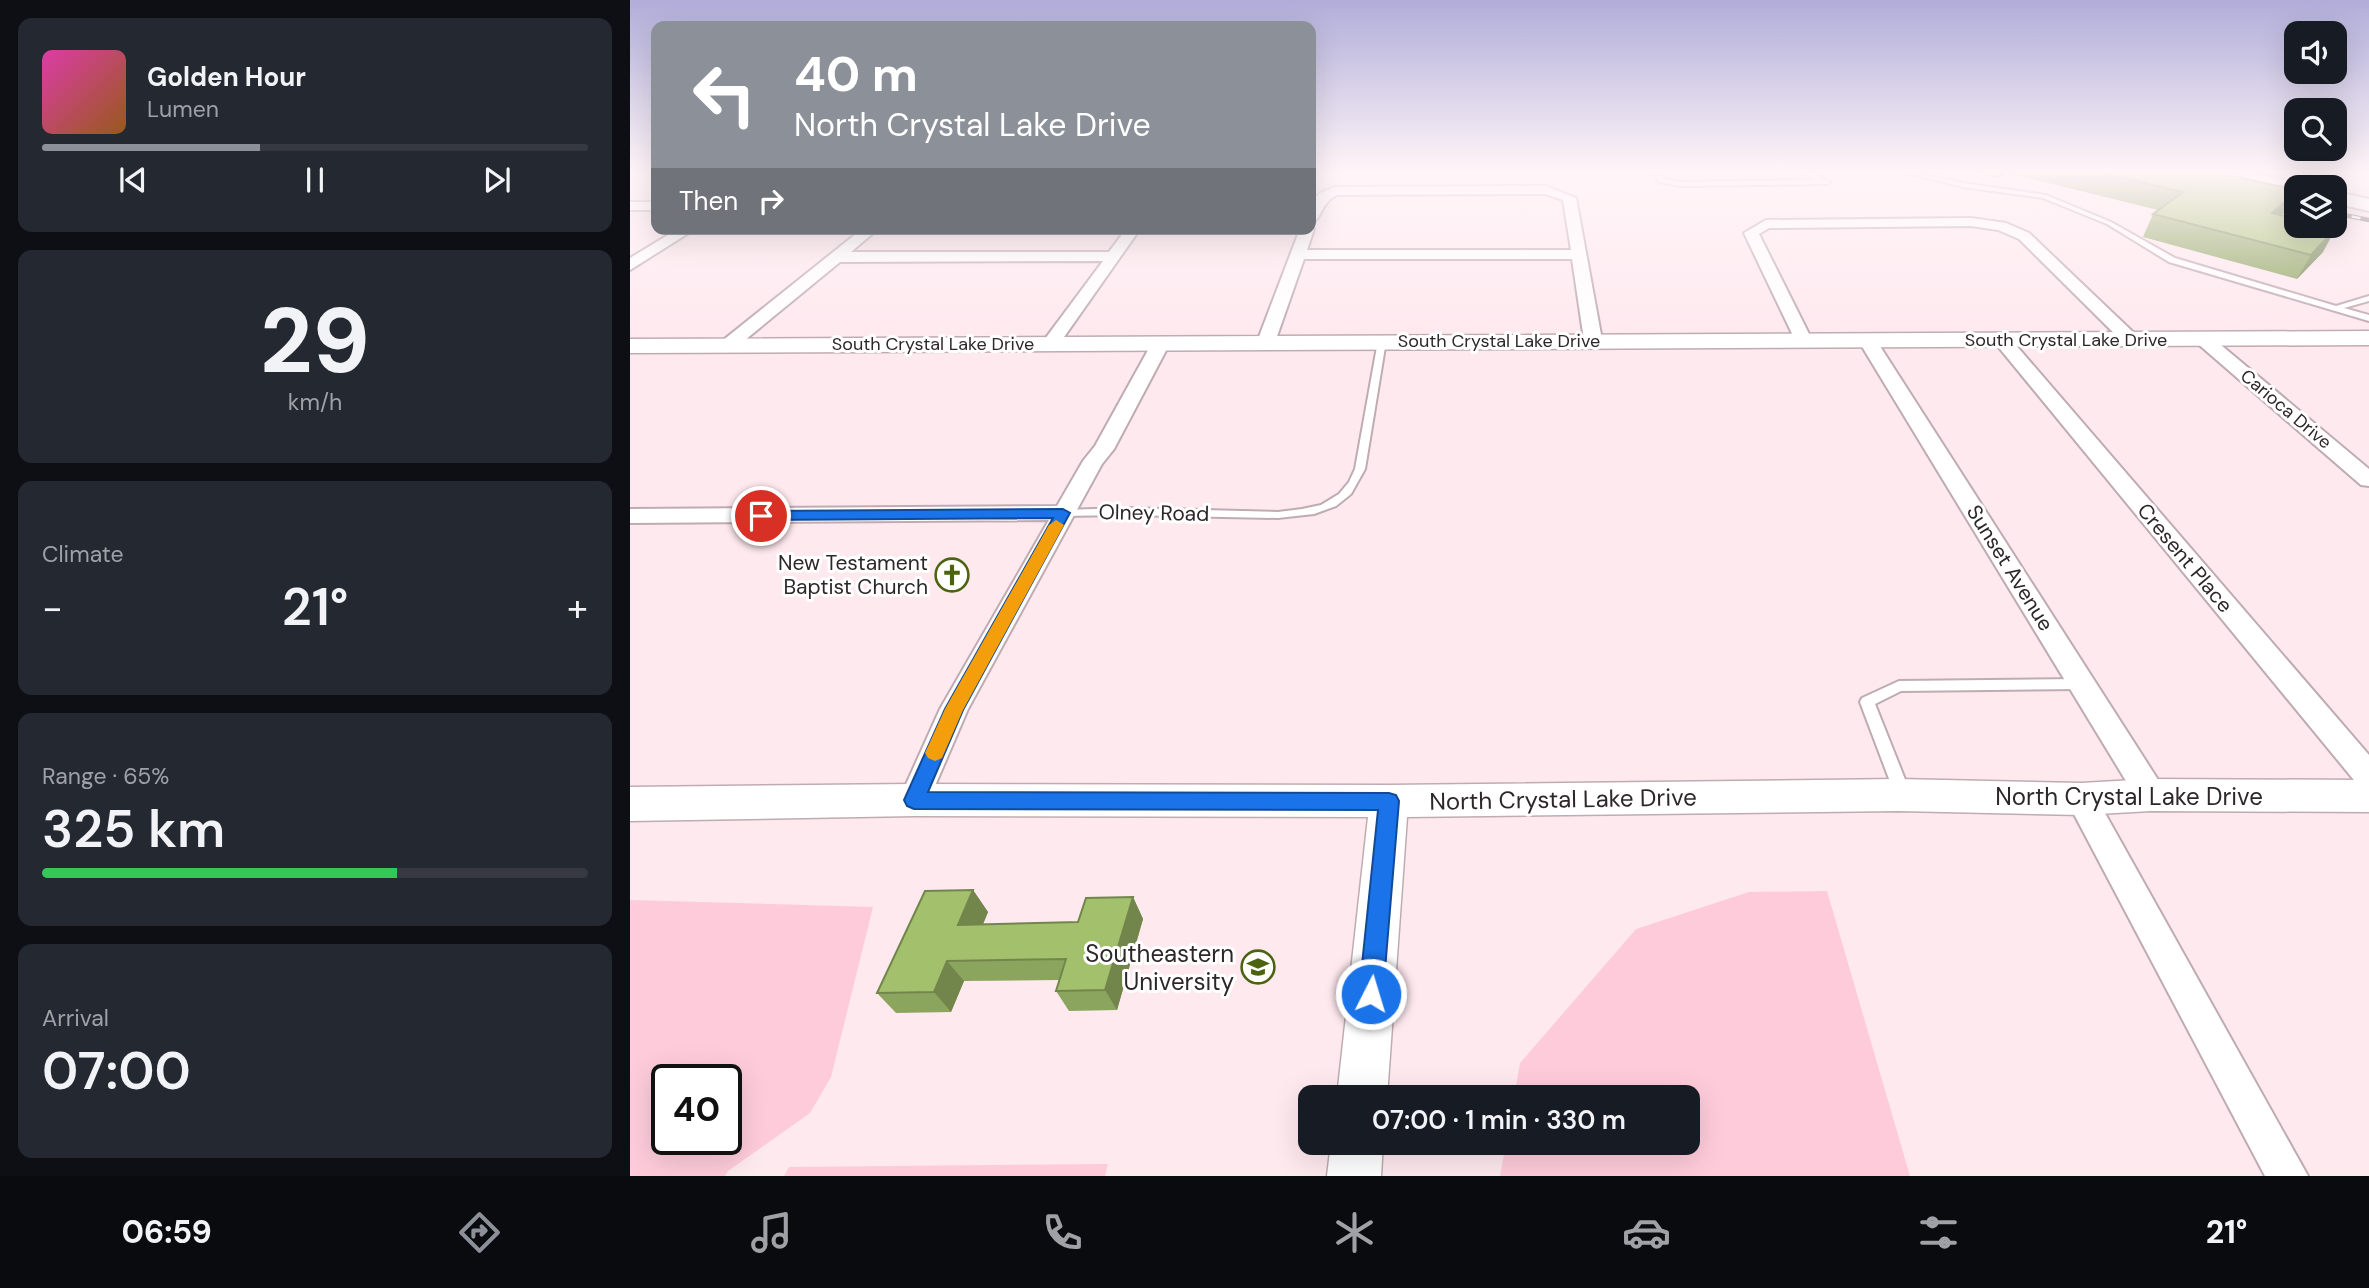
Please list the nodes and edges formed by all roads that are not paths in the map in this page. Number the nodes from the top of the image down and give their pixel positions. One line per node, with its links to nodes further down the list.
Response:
1 (1574, 227): 9 (street)
2 (1760, 227): 21 (street)
3 (2003, 227): 18 (street)
4 (2116, 227): 15 (lane)
5 (678, 235): 13 (street)
6 (864, 235): 12 (street)
7 (1129, 235): 10 (street)
8 (1305, 235): 11 (street)
9 (1578, 254): 11 (street); 20 (street)
10 (1114, 256): 12 (street); 26 (street)
11 (1298, 256): 25 (street)
12 (838, 257): 28 (street)
13 (630, 265)
14 (2369, 298): 15 (lane)
15 (2339, 307): 16 (lane)
16 (2369, 318)
17 (2369, 338): 19 (street, South Crystal Lake Drive)
18 (2130, 339): 19 (street, South Crystal Lake Drive); 23 (street, South Crystal Lake Drive)
19 (2203, 339): 30 (street, Carioca Drive)
20 (1593, 340): 21 (street, South Crystal Lake Drive); 24 (street, South Crystal Lake Drive)
21 (1803, 340): 22 (street, South Crystal Lake Drive)
22 (1867, 340): 23 (street, South Crystal Lake Drive); 33 (street, Sunset Avenue)
23 (2002, 340): 34 (street, Cresent Place)
24 (1382, 341): 25 (street, South Crystal Lake Drive); 31 (lane, Olney Road)
25 (1266, 342): 27 (street, South Crystal Lake Drive)
26 (1051, 343): 27 (street, South Crystal Lake Drive); 28 (street, South Crystal Lake Drive)
27 (1161, 343): 31 (street)
28 (728, 345): 29 (street, South Crystal Lake Drive)
29 (630, 346)
30 (2369, 480)
31 (1063, 513): 32 (street, Olney Road); 39 (street)
32 (630, 516)
33 (2082, 684): 35 (lane); 36 (street, Sunset Avenue)
34 (2369, 776)
35 (1904, 795): 38 (street, North Crystal Lake Drive); 40 (street, North Crystal Lake Drive)
36 (2151, 795): 37 (street, North Crystal Lake Drive); 38 (street, North Crystal Lake Drive)
37 (2369, 796)
38 (2081, 799): 45 (street)
39 (914, 800): 40 (street, North Crystal Lake Drive); 41 (street, North Crystal Lake Drive)
40 (1389, 801): 42 (street)
41 (630, 804)
42 (1363, 1085)
43 (1356, 1155): 44 (street)
44 (1354, 1176)
45 (2287, 1176)

